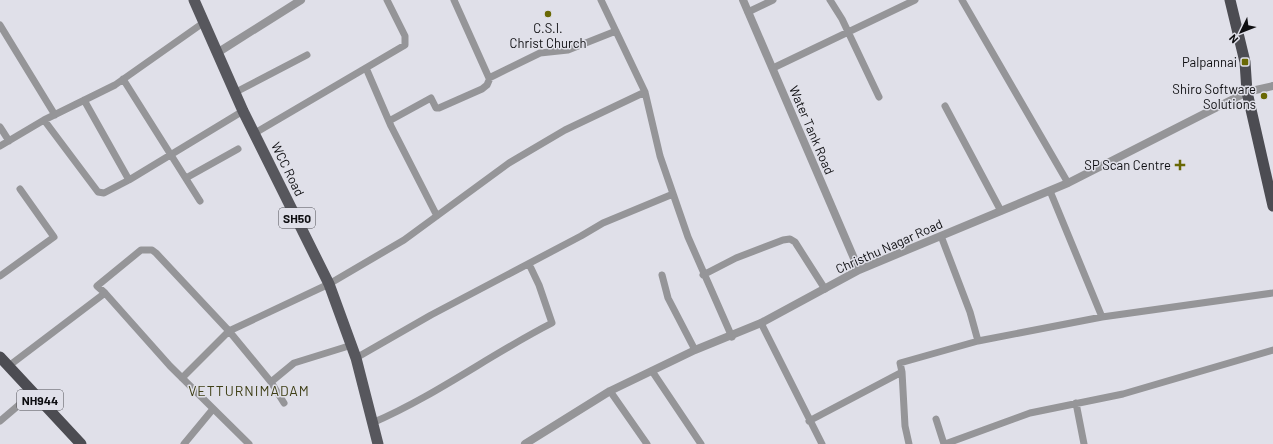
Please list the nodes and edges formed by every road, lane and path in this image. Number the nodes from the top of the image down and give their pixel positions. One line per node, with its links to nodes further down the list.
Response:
1 (194, 0): 13 (main road, WCC Road / SH50)
2 (301, 0): 17 (street)
3 (387, 0): 19 (street)
4 (454, 0): 21 (street)
5 (601, 0): 15 (street)
6 (743, 0): 12 (street, Water Tank Road)
7 (774, 0): 12 (street)
8 (830, 0): 16 (street)
9 (915, 0): 16 (street)
10 (962, 0): 42 (street)
11 (1230, 0): 26 (highway)
12 (748, 12): 20 (street, Water Tank Road)
13 (203, 23): 17 (main road, WCC Road / SH50); 22 (street)
14 (0, 25): 31 (street)
15 (616, 31): 21 (street); 25 (street)
16 (848, 32): 20 (street); 27 (street)
17 (217, 53): 24 (main road, WCC Road / SH50)
18 (307, 55): 24 (street)
19 (366, 68): 33 (street); 35 (street)
20 (773, 68): 52 (street, Water Tank Road)
21 (490, 78): 33 (street)
22 (123, 79): 28 (street); 39 (street)
23 (1273, 86): 26 (street, Christhu Nagar Road)
24 (236, 92): 30 (main road, WCC Road / SH50)
25 (645, 92): 45 (street); 49 (street)
26 (1247, 92): 42 (street, Christhu Nagar Road); 47 (highway)
27 (879, 97)
28 (84, 100): 31 (street); 41 (street)
29 (944, 106): 48 (street)
30 (244, 111): 35 (main road, WCC Road / SH50); 39 (street)
31 (54, 115): 32 (street)
32 (44, 120): 36 (street); 41 (street)
33 (388, 121): 49 (street)
34 (0, 127): 36 (street)
35 (255, 133): 56 (main road, WCC Road / SH50)
36 (9, 141): 37 (street)
37 (0, 146)
38 (238, 149): 40 (street)
39 (171, 154): 40 (street); 41 (street)
40 (186, 178): 46 (street)
41 (129, 180)
42 (1068, 183): 44 (street, Christhu Nagar Road)
43 (20, 189): 55 (street)
44 (1050, 191): 48 (street, Christhu Nagar Road); 60 (street)
45 (673, 194): 51 (street); 54 (street)
46 (200, 201)
47 (1273, 206)
48 (1001, 211): 50 (street, Christhu Nagar Road)
49 (437, 216): 56 (street)
50 (941, 236): 52 (street, Christhu Nagar Road); 64 (street)
51 (528, 264): 69 (street); 83 (street)
52 (859, 270): 57 (street, Christhu Nagar Road)
53 (662, 275): 66 (street)
54 (703, 275): 57 (street); 63 (street)
55 (0, 276)
56 (329, 284): 62 (street); 65 (main road, WCC Road / SH50)
57 (825, 289): 61 (street, Christhu Nagar Road)
58 (105, 293): 62 (street); 70 (street); 73 (street)
59 (1273, 293): 60 (street)
60 (1102, 317): 64 (street)
61 (762, 323): 63 (street, Christhu Nagar Road); 82 (street)
62 (229, 330): 73 (street); 74 (street)
63 (732, 336): 66 (street, Christhu Nagar Road)
64 (978, 341): 72 (street)
65 (352, 345): 69 (main road, WCC Road / SH50); 74 (street)
66 (694, 350): 71 (street, Christhu Nagar Road)
67 (1273, 350): 78 (street)
68 (0, 357): 70 (highway, NH944)
69 (356, 358): 83 (main road, WCC Road / SH50)
70 (10, 365): 76 (highway, NH944)
71 (652, 371): 75 (street, Christhu Nagar Road); 90 (street)
72 (902, 372): 82 (street); 92 (street)
73 (182, 378): 79 (street)
74 (271, 382): 77 (street)
75 (610, 391): 88 (street, Christhu Nagar Road); 89 (street)
76 (33, 393): 81 (street); 84 (highway, NH944)
77 (284, 403)
78 (1076, 403): 93 (street); 94 (street)
79 (213, 409): 85 (street); 86 (street)
80 (936, 419): 93 (street)
81 (0, 421)
82 (809, 421): 91 (street)
83 (372, 423): 87 (main road, WCC Road / SH50)
84 (81, 444)
85 (184, 444)
86 (249, 444)
87 (378, 444)
88 (524, 444)
89 (647, 444)
90 (701, 444)
91 (822, 444)
92 (909, 444)
93 (945, 444)
94 (1084, 444)

